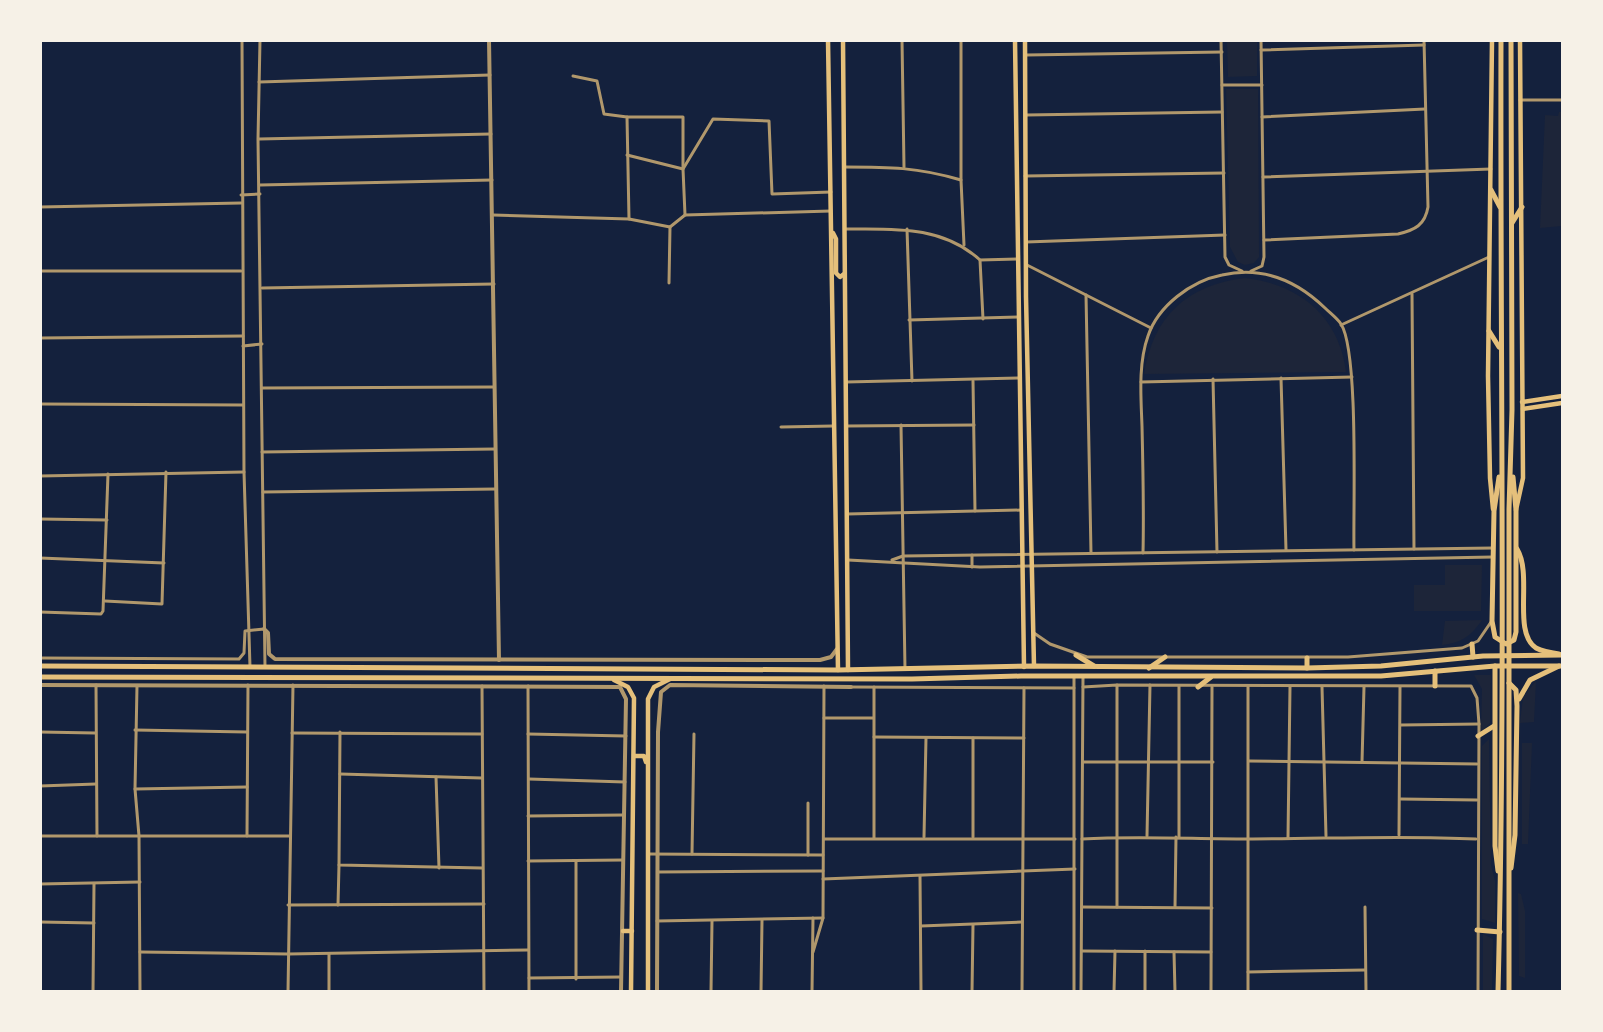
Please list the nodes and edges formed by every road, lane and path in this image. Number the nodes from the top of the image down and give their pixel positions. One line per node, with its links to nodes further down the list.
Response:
1 (242, 40): 53 (street)
2 (260, 40): 24 (street)
3 (489, 40): 20 (street)
4 (828, 40): 51 (main road)
5 (843, 40): 40 (main road)
6 (902, 40): 39 (street)
7 (961, 40): 48 (street)
8 (1015, 40): 23 (main road)
9 (1025, 40): 19 (main road)
10 (1221, 40): 18 (street)
11 (1261, 40): 17 (street)
12 (1492, 40): 42 (main road)
13 (1501, 40): 57 (main road)
14 (1511, 40): 62 (main road)
15 (1520, 40): 29 (main road)
16 (1424, 43): 17 (street); 31 (street)
17 (1261, 50): 26 (street)
18 (1221, 52): 19 (street); 25 (street)
19 (1026, 55): 21 (main road)
20 (490, 75): 24 (street); 36 (street)
21 (1025, 75): 23 (main road); 27 (main road)
22 (573, 76): 34 (street)
23 (1015, 77): 28 (main road)
24 (259, 82): 37 (street)
25 (1222, 85): 26 (street); 32 (street)
26 (1262, 85): 35 (street)
27 (1026, 91): 28 (main road); 33 (main road)
28 (1015, 92): 72 (main road)
29 (1520, 100): 30 (street); 56 (main road)
30 (1563, 100)
31 (1425, 109): 35 (street); 43 (street)
32 (1222, 112): 33 (street); 44 (street)
33 (1026, 115): 45 (main road)
34 (627, 117): 38 (street); 41 (street)
35 (1262, 117): 46 (street)
36 (491, 134): 37 (street); 47 (street)
37 (258, 139): 49 (street)
38 (627, 155): 41 (street); 61 (street)
39 (904, 166): 40 (street); 48 (street)
40 (844, 167): 64 (main road)
41 (683, 169): 51 (street); 60 (street)
42 (1491, 169): 43 (street); 50 (main road)
43 (1426, 170): 46 (street); 68 (street)
44 (1224, 173): 45 (street); 67 (street)
45 (1025, 176): 69 (main road)
46 (1263, 177): 68 (street)
47 (492, 180): 49 (street); 59 (street)
48 (961, 180): 70 (street)
49 (260, 185): 52 (street)
50 (1491, 190): 57 (main road); 71 (main road)
51 (831, 192): 58 (main road)
52 (260, 194): 53 (street); 83 (street)
53 (241, 195): 54 (street)
54 (241, 203): 55 (street); 76 (street)
55 (40, 207)
56 (1522, 207): 62 (main road); 112 (main road)
57 (1500, 208): 100 (main road)
58 (831, 211): 60 (street); 66 (main road)
59 (493, 214): 61 (street); 80 (street)
60 (685, 215): 63 (street)
61 (629, 219): 63 (street)
62 (1511, 225): 124 (main road)
63 (670, 226): 79 (street)
64 (845, 229): 65 (street); 77 (main road)
65 (907, 229): 70 (street); 92 (street)
66 (831, 231): 77 (main road); 89 (main road)
67 (1225, 235): 69 (street); 78 (street)
68 (1264, 240): 78 (street)
69 (1026, 242): 74 (main road)
70 (964, 245): 73 (street)
71 (1490, 256): 84 (street); 95 (main road)
72 (1017, 259): 73 (street); 81 (main road)
73 (980, 260): 91 (street)
74 (1026, 265): 82 (main road); 85 (street)
75 (40, 271): 76 (street)
76 (241, 271): 96 (street)
77 (844, 271): 88 (main road)
78 (1247, 272): 93 (street); 94 (street)
79 (669, 283)
80 (494, 284): 83 (street); 109 (street)
81 (1018, 285): 82 (main road); 87 (main road)
82 (1026, 285): 86 (main road)
83 (262, 288): 98 (street)
84 (1412, 294): 93 (street); 142 (street)
85 (1086, 295): 94 (street); 147 (street)
86 (1026, 297): 87 (main road); 149 (main road)
87 (1018, 298): 90 (main road)
88 (845, 305): 89 (main road); 107 (main road)
89 (834, 306): 118 (main road)
90 (1018, 317): 91 (street); 102 (main road)
91 (983, 319): 92 (street)
92 (909, 320): 105 (street)
93 (1341, 325): 101 (street)
94 (1151, 328): 108 (street)
95 (1489, 331): 100 (main road); 136 (main road)
96 (243, 336): 97 (street); 99 (street)
97 (40, 338)
98 (262, 344): 99 (street); 110 (street)
99 (243, 346): 115 (street)
100 (1500, 347): 125 (main road)
101 (1352, 377): 103 (street); 144 (street)
102 (1020, 378): 106 (street); 132 (main road)
103 (1281, 378): 104 (street); 145 (street)
104 (1213, 379): 108 (street); 146 (street)
105 (912, 381): 106 (street); 107 (street)
106 (973, 381): 117 (street)
107 (846, 382): 119 (main road)
108 (1141, 382): 148 (street)
109 (496, 387): 110 (street); 122 (street)
110 (262, 388): 123 (street)
111 (1563, 396): 112 (main road)
112 (1522, 402): 116 (main road)
113 (1563, 403): 116 (main road)
114 (40, 404): 115 (street)
115 (243, 405): 127 (street)
116 (1523, 409): 133 (main road)
117 (974, 425): 120 (street); 135 (street)
118 (835, 426): 121 (street); 171 (main road)
119 (846, 426): 120 (street); 137 (main road)
120 (901, 426): 134 (street)
121 (781, 427)
122 (497, 450): 123 (street); 130 (street)
123 (262, 452): 131 (street)
124 (1511, 468): 133 (main road); 345 (main road)
125 (1500, 469): 136 (main road); 351 (main road)
126 (166, 472): 127 (street); 128 (street); 159 (street)
127 (243, 472): 168 (street)
128 (108, 474): 129 (street); 139 (street)
129 (40, 476)
130 (498, 489): 131 (street); 183 (street)
131 (262, 492): 167 (street)
132 (1022, 510): 135 (street); 152 (main road)
133 (1516, 510): 141 (main road)
134 (902, 511): 135 (street); 137 (street); 150 (street)
135 (975, 511)
136 (1494, 511): 140 (main road)
137 (847, 514): 156 (main road)
138 (40, 519): 139 (street)
139 (107, 520): 155 (street)
140 (1493, 548): 142 (street); 153 (main road)
141 (1516, 548): 166 (main road); 173 (main road)
142 (1414, 549): 144 (street)
143 (1309, 550): 144 (street); 145 (street); 158 (street)
144 (1354, 550)
145 (1286, 551): 146 (street)
146 (1218, 552): 148 (street)
147 (1091, 553): 148 (street); 149 (street)
148 (1143, 553)
149 (1033, 554): 152 (street); 161 (main road)
150 (903, 555): 151 (street); 157 (street); 160 (street)
151 (972, 555): 152 (street); 162 (street)
152 (1023, 555): 163 (main road)
153 (1493, 557): 158 (street); 166 (main road)
154 (40, 558): 155 (street)
155 (106, 560): 159 (street); 164 (street)
156 (847, 560): 157 (street); 172 (main road)
157 (890, 560): 160 (street)
158 (1310, 560): 161 (street)
159 (164, 563): 164 (street)
160 (903, 565): 162 (street); 207 (street)
161 (1033, 566): 163 (street); 169 (main road)
162 (972, 567): 163 (street)
163 (1023, 567): 197 (main road)
164 (105, 601): 165 (street)
165 (40, 612)
166 (1492, 621): 170 (street)
167 (264, 629): 168 (street); 182 (street); 195 (street)
168 (249, 630): 180 (street); 194 (street)
169 (1034, 633): 174 (street); 189 (main road)
170 (1472, 645): 178 (main road); 181 (street)
171 (838, 648): 172 (main road); 186 (street); 208 (main road)
172 (848, 648): 209 (main road)
173 (1561, 654): 176 (main road)
174 (1076, 655): 177 (street); 198 (main road)
175 (1494, 655): 176 (main road); 178 (main road); 191 (main road)
176 (1518, 655): 192 (main road)
177 (1165, 657): 181 (street); 203 (main road)
178 (1473, 657): 190 (main road)
179 (40, 658): 180 (street)
180 (113, 658): 188 (main road)
181 (1307, 658): 204 (main road)
182 (372, 659): 183 (street); 196 (main road)
183 (499, 660): 184 (street)
184 (557, 660): 185 (street); 202 (main road)
185 (698, 660): 186 (street); 205 (main road)
186 (756, 660): 206 (main road)
187 (40, 666): 188 (main road)
188 (113, 666): 194 (main road)
189 (1035, 666): 197 (main road); 198 (main road)
190 (1381, 666): 199 (main road); 213 (main road)
191 (1495, 666): 192 (main road); 210 (main road); 235 (main road)
192 (1518, 666): 193 (main road)
193 (1561, 666): 257 (main road)
194 (250, 667): 195 (main road)
195 (265, 667): 196 (main road)
196 (373, 667): 200 (main road)
197 (1024, 667): 207 (main road)
198 (1096, 667): 203 (main road)
199 (1359, 667): 204 (main road); 212 (main road)
200 (453, 668): 201 (main road); 220 (main road)
201 (475, 668): 202 (main road); 221 (main road)
202 (557, 668): 205 (main road)
203 (1149, 668): 204 (main road)
204 (1307, 668)
205 (699, 669): 206 (main road)
206 (756, 669): 208 (main road)
207 (905, 669): 209 (main road)
208 (838, 670): 209 (main road)
209 (848, 670)
210 (1435, 671): 213 (main road); 243 (main road)
211 (1074, 676): 216 (main road); 224 (main road); 256 (street)
212 (1360, 676): 213 (main road); 217 (main road)
213 (1381, 676)
214 (40, 677): 215 (main road)
215 (66, 677): 227 (main road); 231 (main road)
216 (1083, 677): 217 (main road); 247 (street)
217 (1211, 677): 248 (main road)
218 (672, 678): 219 (main road); 223 (main road); 291 (main road)
219 (712, 678): 222 (main road); 240 (main road)
220 (453, 679): 221 (main road); 226 (main road)
221 (476, 679): 228 (main road)
222 (851, 679): 224 (main road); 244 (main road)
223 (614, 680): 229 (main road); 278 (main road)
224 (912, 680): 246 (main road)
225 (323, 682): 226 (main road); 227 (main road); 232 (street)
226 (410, 682): 238 (street)
227 (251, 683): 232 (street); 237 (street); 265 (street)
228 (506, 683): 229 (main road); 238 (street); 239 (street)
229 (584, 683): 239 (street); 272 (street)
230 (40, 684): 231 (street)
231 (66, 685): 236 (street)
232 (293, 685): 268 (street)
233 (1118, 685): 234 (street); 247 (street); 281 (street)
234 (1150, 685): 242 (street); 282 (street)
235 (1495, 685): 257 (main road); 262 (main road)
236 (96, 686): 237 (street); 267 (street)
237 (137, 686): 263 (street)
238 (482, 686): 269 (street)
239 (528, 686): 270 (street)
240 (712, 686): 241 (street); 329 (street)
241 (824, 686): 244 (street); 258 (street)
242 (1179, 686): 248 (street); 283 (street)
243 (1435, 686): 254 (street); 260 (street)
244 (851, 687): 245 (street)
245 (874, 687): 246 (street); 259 (street)
246 (912, 687): 255 (street)
247 (1083, 687): 280 (street)
248 (1198, 687): 249 (street)
249 (1212, 687): 250 (street); 284 (street)
250 (1248, 687): 251 (street); 279 (street)
251 (1290, 687): 252 (street); 285 (street)
252 (1322, 687): 253 (street); 286 (street)
253 (1364, 687): 254 (street); 287 (street)
254 (1400, 687): 261 (street)
255 (1024, 688): 256 (street); 277 (street)
256 (1074, 688): 320 (street)
257 (1517, 706): 345 (main road)
258 (824, 718): 259 (street); 324 (street)
259 (873, 718): 274 (street)
260 (1479, 724): 261 (street); 273 (street)
261 (1401, 725): 288 (street)
262 (1494, 726): 273 (main road); 351 (main road)
263 (135, 730): 265 (street); 299 (street)
264 (40, 732): 267 (street)
265 (247, 732): 298 (street)
266 (340, 732): 268 (street); 269 (street); 290 (street)
267 (96, 733): 296 (street)
268 (291, 733): 310 (street)
269 (482, 734): 293 (street)
270 (528, 734): 272 (street); 294 (street)
271 (694, 734): 330 (street)
272 (626, 736): 295 (street)
273 (1478, 736): 289 (street)
274 (874, 737): 275 (street); 319 (street)
275 (926, 738): 276 (street); 315 (street)
276 (973, 738): 277 (street); 316 (street)
277 (1024, 738): 325 (street)
278 (635, 756): 291 (main road); 311 (main road)
279 (1249, 761): 285 (street); 326 (street)
280 (1082, 762): 281 (street); 321 (street)
281 (1117, 762): 282 (street); 317 (street)
282 (1149, 762): 283 (street); 312 (street)
283 (1179, 762): 284 (street); 318 (street)
284 (1213, 762): 322 (street)
285 (1289, 762): 286 (street); 323 (street)
286 (1324, 762): 287 (street); 313 (street)
287 (1362, 762): 288 (street)
288 (1401, 762): 289 (street); 300 (street)
289 (1477, 764): 301 (street)
290 (340, 774): 292 (street); 336 (street)
291 (649, 774): 328 (main road)
292 (436, 777): 293 (street); 337 (street)
293 (482, 778): 338 (street)
294 (529, 779): 295 (street); 304 (street)
295 (625, 782): 303 (street)
296 (96, 784): 297 (street); 307 (street)
297 (40, 786)
298 (247, 787): 299 (street); 309 (street)
299 (135, 789): 308 (street)
300 (1401, 799): 301 (street); 305 (street)
301 (1477, 800): 327 (street)
302 (808, 803): 331 (street)
303 (624, 815): 304 (street); 314 (street)
304 (528, 816): 334 (street)
305 (1399, 835): 313 (street); 327 (street)
306 (40, 836): 307 (street)
307 (97, 836): 308 (street)
308 (139, 836): 309 (street); 346 (street)
309 (247, 836): 310 (street)
310 (290, 836): 353 (street)
311 (633, 836): 314 (main road); 372 (main road)
312 (1147, 836): 317 (street); 318 (street)
313 (1326, 836): 323 (street)
314 (624, 837): 333 (street)
315 (924, 837): 316 (street); 319 (street)
316 (974, 837): 325 (street)
317 (1116, 837): 321 (street); 356 (street)
318 (1178, 837): 322 (street); 358 (street)
319 (874, 838): 324 (street)
320 (1075, 838): 325 (street); 339 (street)
321 (1082, 838): 347 (street)
322 (1213, 838): 326 (street); 359 (street)
323 (1288, 838): 326 (street)
324 (824, 839): 332 (street)
325 (1023, 839): 341 (street)
326 (1249, 839): 386 (street)
327 (1477, 839): 370 (street)
328 (649, 854): 329 (street); 398 (main road)
329 (658, 854): 330 (street); 342 (street)
330 (692, 854): 331 (street)
331 (808, 855): 332 (street)
332 (823, 855): 340 (street)
333 (623, 860): 335 (street); 371 (street)
334 (528, 861): 335 (street); 374 (street)
335 (576, 861): 389 (street)
336 (339, 865): 337 (street); 354 (street)
337 (439, 868): 338 (street)
338 (482, 868): 352 (street)
339 (1075, 869): 341 (street); 348 (street)
340 (823, 871): 342 (street); 344 (street)
341 (1024, 871): 343 (street); 366 (street)
342 (658, 872): 363 (street)
343 (920, 876): 344 (street); 369 (street)
344 (823, 879): 361 (street)
345 (1508, 881): 416 (main road)
346 (140, 882): 350 (street); 379 (street)
347 (1082, 882): 348 (street); 355 (street)
348 (1074, 883): 406 (street)
349 (40, 884): 350 (street)
350 (94, 884): 367 (street)
351 (1500, 884): 373 (main road)
352 (484, 904): 354 (street); 375 (street)
353 (288, 905): 354 (street); 383 (street)
354 (338, 905)
355 (1082, 907): 356 (street); 376 (street)
356 (1117, 907): 358 (street)
357 (1365, 907): 385 (street)
358 (1175, 908): 359 (street)
359 (1212, 908): 382 (street)
360 (813, 918): 361 (street); 362 (street); 380 (street)
361 (823, 918): 380 (street)
362 (762, 920): 364 (street); 401 (street)
363 (657, 921): 364 (street); 399 (street)
364 (712, 921): 400 (street)
365 (40, 922): 367 (street)
366 (1022, 922): 368 (street); 405 (street)
367 (94, 923): 390 (street)
368 (973, 925): 369 (street); 404 (street)
369 (921, 926): 403 (street)
370 (1477, 930): 373 (main road); 414 (street)
371 (623, 931): 372 (main road); 387 (street)
372 (632, 931): 397 (main road)
373 (1500, 932): 415 (main road)
374 (528, 950): 375 (street); 388 (street)
375 (484, 951): 384 (street); 394 (street)
376 (1082, 951): 377 (street); 407 (street)
377 (1115, 951): 378 (street); 408 (street)
378 (1144, 951): 381 (street); 409 (street)
379 (140, 952): 383 (street); 391 (street)
380 (813, 952): 402 (street)
381 (1174, 952): 382 (street); 410 (street)
382 (1211, 952): 411 (street)
383 (288, 954): 384 (street); 392 (street)
384 (329, 954): 393 (street)
385 (1365, 970): 386 (street); 413 (street)
386 (1248, 972): 412 (street)
387 (621, 977): 389 (street); 396 (street)
388 (529, 978): 389 (street); 395 (street)
389 (576, 978)
390 (93, 992)
391 (140, 992)
392 (288, 992)
393 (329, 992)
394 (484, 992)
395 (529, 992)
396 (621, 992)
397 (631, 992)
398 (648, 992)
399 (657, 992)
400 (711, 992)
401 (761, 992)
402 (812, 992)
403 (921, 992)
404 (972, 992)
405 (1022, 992)
406 (1074, 992)
407 (1082, 992)
408 (1114, 992)
409 (1145, 992)
410 (1175, 992)
411 (1210, 992)
412 (1248, 992)
413 (1366, 992)
414 (1478, 992)
415 (1498, 992)
416 (1509, 992)

